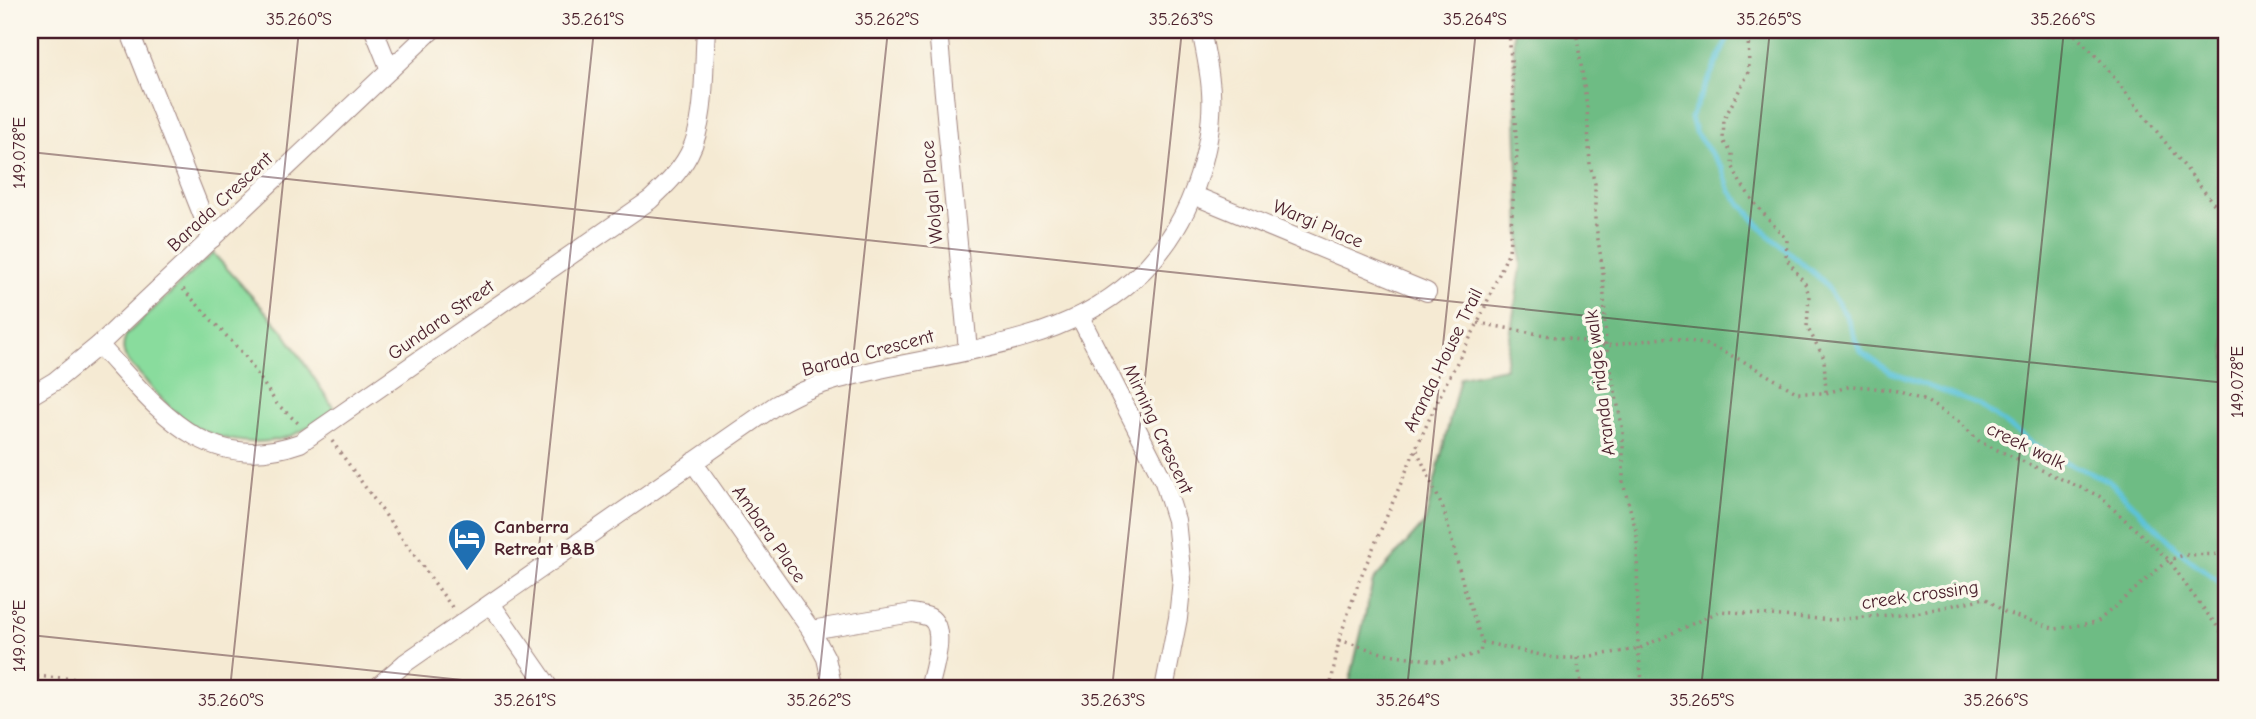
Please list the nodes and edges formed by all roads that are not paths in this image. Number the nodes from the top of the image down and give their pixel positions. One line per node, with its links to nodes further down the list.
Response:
1 (128, 30): 9 (street)
2 (373, 30): 7 (street)
3 (432, 30): 7 (street, Barada Crescent)
4 (706, 30): 12 (street, Gundara Street)
5 (938, 30): 13 (street, Wolgal Place)
6 (1202, 30): 8 (street, Barada Crescent)
7 (390, 70): 9 (street, Barada Crescent)
8 (1193, 195): 10 (street, Wargi Place); 11 (street, Barada Crescent)
9 (212, 239): 12 (street, Barada Crescent)
10 (1427, 292)
11 (1080, 317): 13 (street, Barada Crescent); 22 (street, Mirning Crescent)
12 (99, 345): 14 (street, Barada Crescent)
13 (968, 350): 15 (street, Barada Crescent)
14 (30, 396)
15 (693, 462): 16 (street, Barada Crescent); 17 (street, Ambara Place)
16 (491, 604): 18 (street, Barada Crescent); 19 (street)
17 (811, 630): 20 (street, Ambara Place); 21 (street)
18 (375, 689)
19 (551, 689)
20 (833, 689)
21 (929, 689)
22 (1164, 689)

